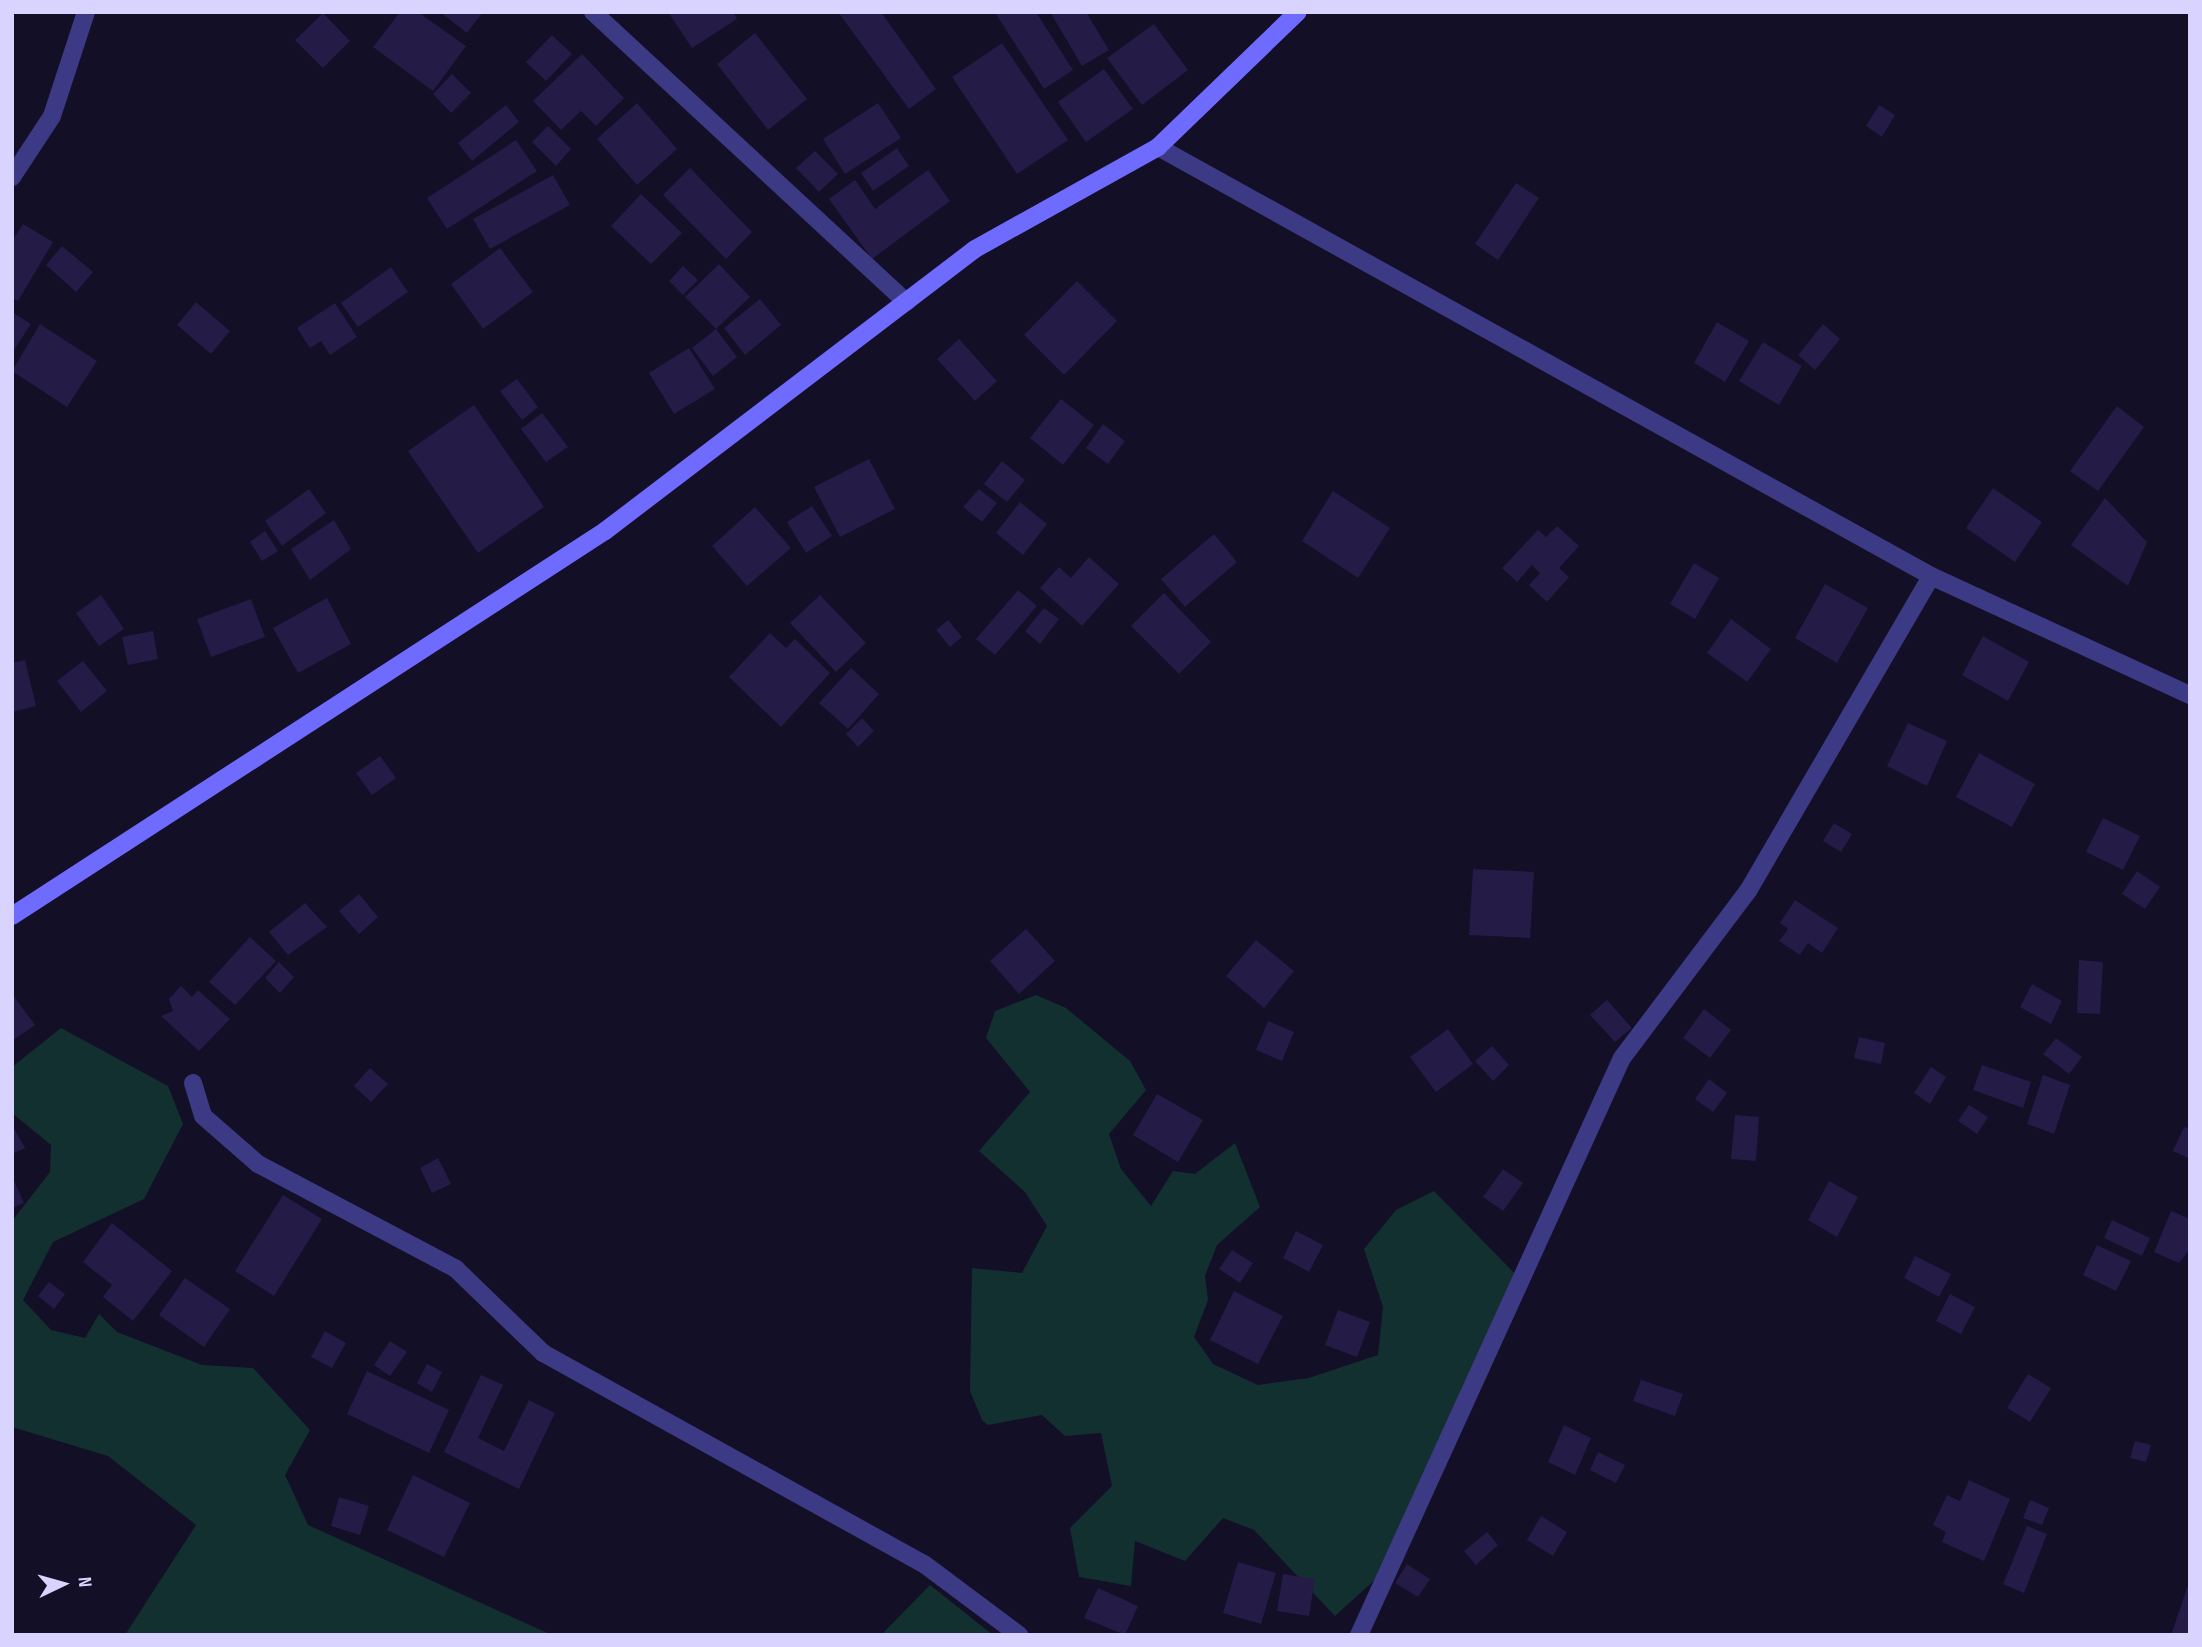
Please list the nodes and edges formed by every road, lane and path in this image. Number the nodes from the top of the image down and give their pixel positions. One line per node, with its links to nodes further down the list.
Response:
1 (86, 12): 5 (street)
2 (593, 12): 6 (street)
3 (1298, 12): 4 (street)
4 (1158, 147): 6 (street); 7 (street)
5 (12, 177)
6 (906, 302): 9 (street)
7 (1931, 576): 8 (street); 12 (street)
8 (2190, 695)
9 (12, 916)
10 (194, 1083): 11 (street)
11 (1019, 1635)
12 (1359, 1635)

